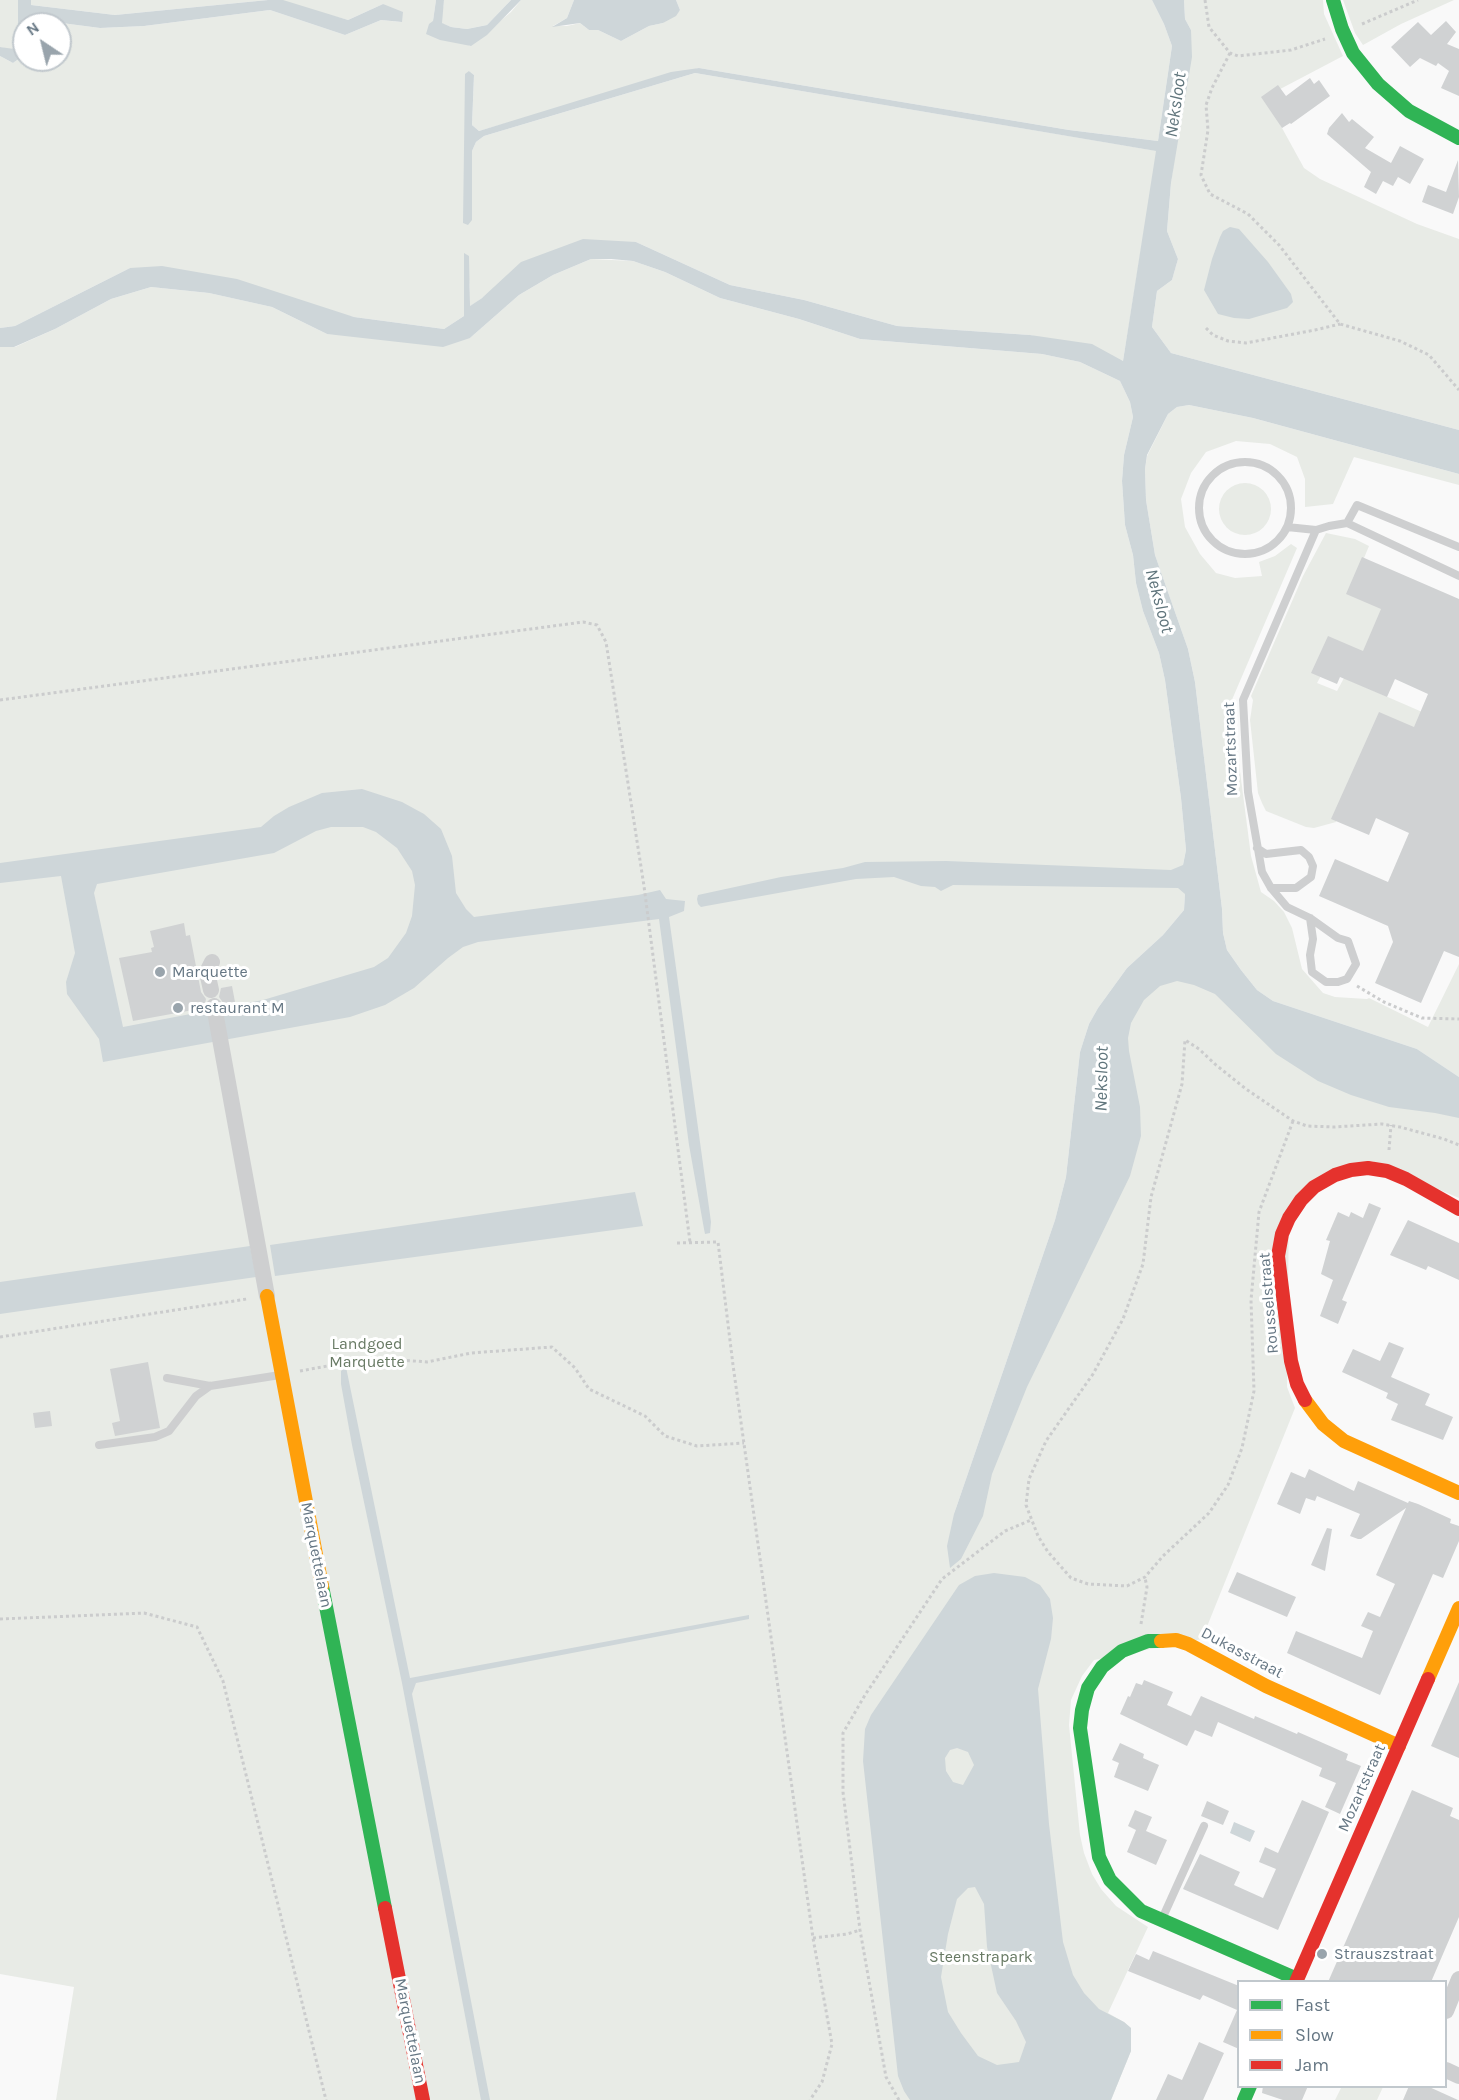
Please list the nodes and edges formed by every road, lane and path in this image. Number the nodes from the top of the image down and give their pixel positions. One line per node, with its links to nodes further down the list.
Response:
1 (1205, 0): 5 (path)
2 (1333, 0): 4 (street)
3 (1418, 0): 4 (path)
4 (1343, 31): 5 (path); 6 (street)
5 (1230, 53): 7 (path)
6 (1459, 138)
7 (1340, 324): 8 (path); 9 (path)
8 (1206, 328)
9 (1459, 390)
10 (1347, 523): 12 (lane); 13 (lane); 14 (lane)
11 (1287, 527): 11 (lane); 12 (lane)
12 (1316, 530): 16 (lane, Mozartstraat)
13 (1459, 547)
14 (1459, 576)
15 (0, 700): 27 (path)
16 (1257, 848): 17 (lane, Mozartstraat); 17 (lane)
17 (1271, 888): 18 (lane, Mozartstraat)
18 (1310, 918): 20 (lane, Mozartstraat); 20 (lane)
19 (212, 962): 29 (street, Marquettelaan)
20 (1347, 979): 21 (path)
21 (1459, 1019)
22 (1293, 1121): 23 (path); 37 (path); 38 (path)
23 (1391, 1125): 24 (path); 25 (path)
24 (1459, 1145)
25 (1387, 1171): 26 (street, Rousselstraat); 36 (street, Rousselstraat)
26 (1459, 1209)
27 (690, 1242): 28 (path); 34 (path)
28 (677, 1243)
29 (267, 1296): 30 (path); 31 (street, Marquettelaan)
30 (0, 1337)
31 (280, 1375): 33 (lane); 34 (path); 51 (street, Marquettelaan)
32 (167, 1378): 33 (lane)
33 (210, 1386): 35 (lane)
34 (744, 1443): 46 (path)
35 (99, 1445)
36 (1459, 1493)
37 (1032, 1520): 38 (path); 45 (path)
38 (1145, 1577): 41 (path)
39 (1459, 1608): 42 (street, Mozartstraat)
40 (0, 1619): 50 (path)
41 (1138, 1644): 42 (street, Dukasstraat); 44 (street, Dukasstraat)
42 (1399, 1746): 48 (street, Mozartstraat)
43 (1204, 1826): 44 (lane)
44 (1161, 1920): 48 (street, Dukasstraat)
45 (860, 1930): 46 (path); 53 (path)
46 (813, 1938): 52 (path)
47 (1459, 1979): 49 (street)
48 (1297, 1980)
49 (1447, 2009)
50 (326, 2100)
51 (423, 2100)
52 (810, 2100)
53 (899, 2100)

